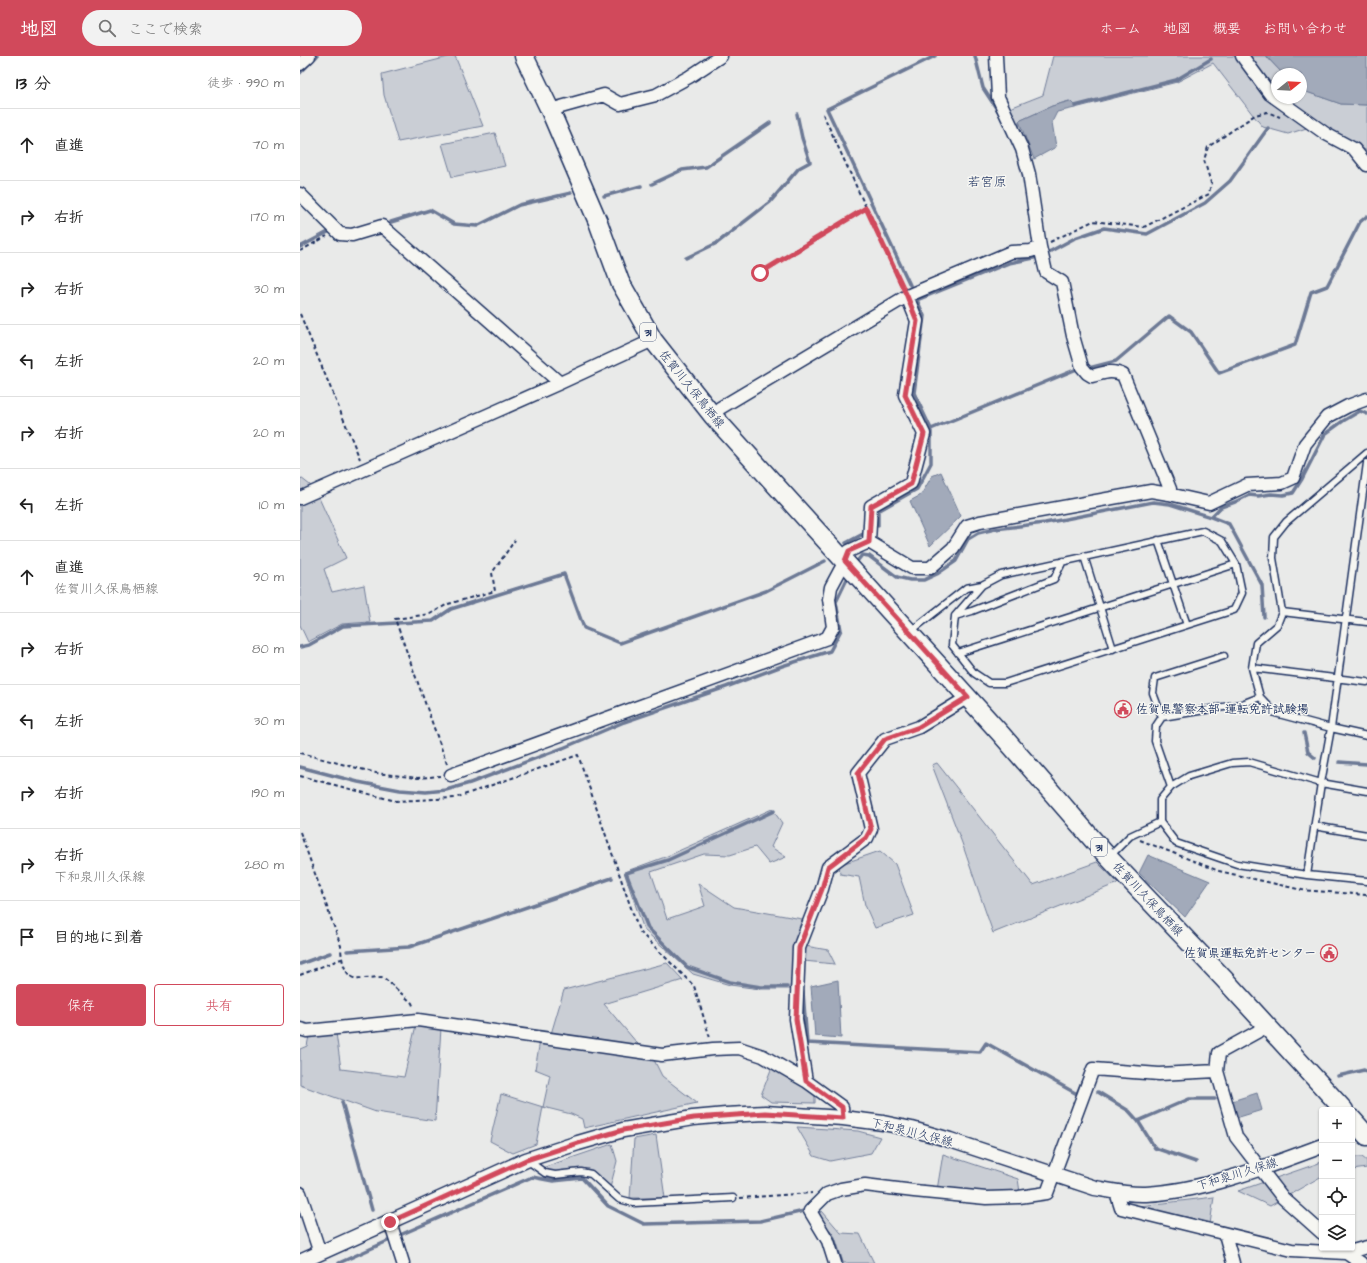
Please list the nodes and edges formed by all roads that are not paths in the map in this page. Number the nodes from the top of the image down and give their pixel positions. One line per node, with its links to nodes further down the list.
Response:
1 (309, 56): 6 (street)
2 (524, 56): 7 (main road, 佐賀川久保鳥栖線 / 31)
3 (721, 56): 7 (street)
4 (996, 56): 10 (street)
5 (1242, 56): 8 (street)
6 (300, 64)
7 (550, 110): 12 (main road, 佐賀川久保鳥栖線 / 31)
8 (1367, 165)
9 (300, 194): 13 (street)
10 (1040, 247): 11 (street); 18 (street)
11 (907, 296): 15 (street); 21 (street)
12 (653, 340): 13 (street); 15 (main road, 佐賀川久保鳥栖線 / 31)
13 (560, 383): 19 (street)
14 (1367, 399): 18 (street)
15 (713, 416): 23 (main road, 佐賀川久保鳥栖線 / 31)
16 (1367, 453): 29 (lane)
17 (1367, 463): 31 (lane)
18 (1169, 494): 21 (street)
19 (300, 498)
20 (1158, 540): 22 (lane); 25 (lane); 26 (lane)
21 (869, 542): 23 (street)
22 (1084, 556): 24 (lane); 28 (lane)
23 (845, 561): 34 (main road, 佐賀川久保鳥栖線 / 31); 46 (street)
24 (1064, 561): 27 (lane); 30 (lane)
25 (1236, 564): 26 (lane); 33 (lane)
26 (1173, 584): 28 (lane); 33 (lane)
27 (982, 585): 30 (lane); 34 (lane)
28 (1100, 607): 35 (lane); 36 (lane)
29 (1282, 612): 31 (lane); 38 (lane)
30 (955, 616): 36 (lane)
31 (1346, 620): 32 (lane); 39 (lane)
32 (1367, 622)
33 (1187, 625): 35 (lane)
34 (910, 632): 41 (main road, 佐賀川久保鳥栖線 / 31)
35 (1113, 649): 36 (lane)
36 (958, 652)
37 (1224, 656): 43 (lane)
38 (1252, 668): 39 (lane); 42 (lane)
39 (1338, 679): 40 (lane); 44 (lane)
40 (1367, 682)
41 (968, 697): 53 (main road, 佐賀川久保鳥栖線 / 31); 59 (street)
42 (1260, 697): 43 (lane); 44 (lane)
43 (1162, 717): 48 (lane)
44 (1331, 728): 45 (lane); 47 (lane)
45 (1367, 736)
46 (451, 775)
47 (1321, 783): 48 (lane); 49 (lane); 51 (lane)
48 (1171, 786): 50 (lane)
49 (1367, 791)
50 (1160, 822): 53 (lane); 54 (lane)
51 (1314, 826): 52 (lane); 54 (lane)
52 (1367, 835)
53 (1108, 857): 56 (main road, 佐賀川久保鳥栖線 / 31)
54 (1307, 875): 55 (lane)
55 (1367, 881)
56 (1266, 1024): 58 (street); 60 (main road, 佐賀川久保鳥栖線 / 31)
57 (300, 1029): 59 (street)
58 (1217, 1071): 64 (street); 65 (street)
59 (806, 1081): 61 (street)
60 (1341, 1107)
61 (843, 1118): 63 (street, 下和泉川久保線); 65 (street, 下和泉川久保線)
62 (1319, 1147): 64 (street, 下和泉川久保線)
63 (526, 1160): 68 (lane); 69 (street, 下和泉川久保線)
64 (1260, 1169): 66 (street, 下和泉川久保線); 70 (street)
65 (1053, 1175): 66 (street, 下和泉川久保線); 79 (street)
66 (1116, 1192): 71 (street)
67 (300, 1193): 76 (street)
68 (733, 1198)
69 (390, 1222): 76 (street, 下和泉川久保線); 78 (street)
70 (1319, 1230)
71 (1225, 1234): 74 (street); 80 (street)
72 (1367, 1247): 73 (street)
73 (1355, 1248)
74 (1319, 1250)
75 (1343, 1251): 81 (street)
76 (320, 1253): 77 (street, 下和泉川久保線)
77 (300, 1262)
78 (403, 1263)
79 (835, 1263)
80 (1232, 1263)
81 (1361, 1263)

